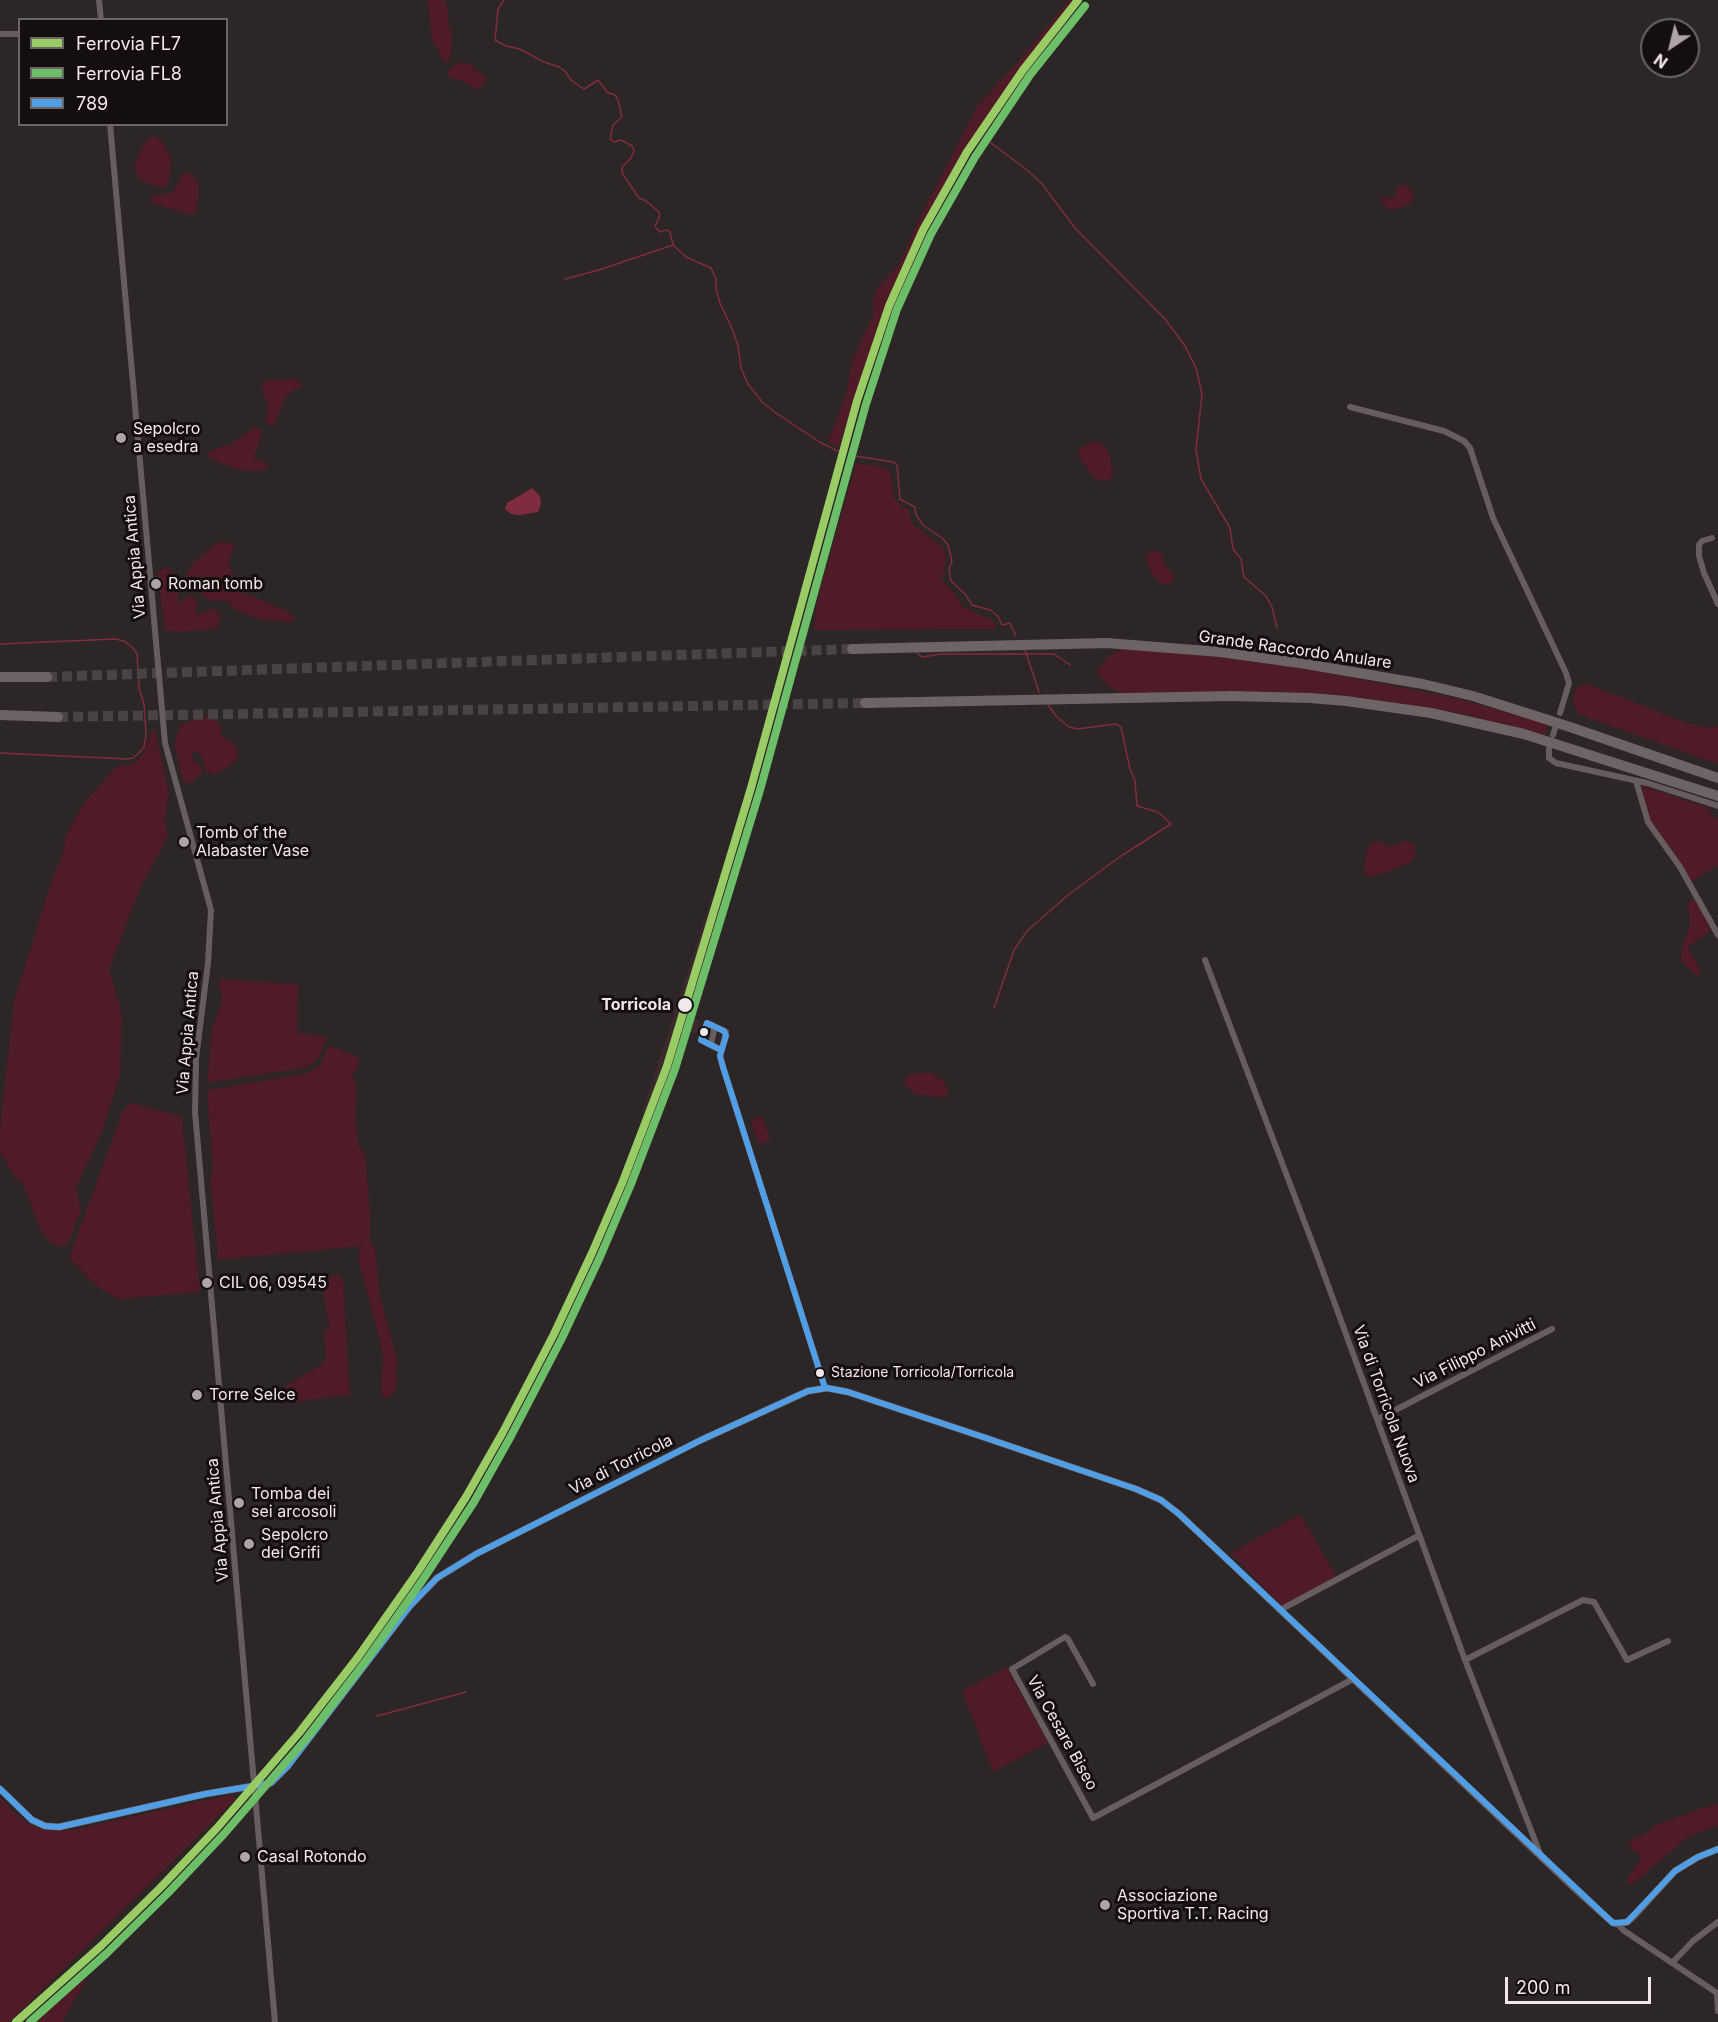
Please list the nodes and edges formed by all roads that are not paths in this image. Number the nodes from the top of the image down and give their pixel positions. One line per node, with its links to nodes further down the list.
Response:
1 (99, 0): 2 (street)
2 (101, 18)
3 (0, 34): 4 (street)
4 (18, 34)
5 (110, 126): 37 (street, Via Appia Antica)
6 (1350, 407): 13 (street)
7 (1712, 538): 8 (street)
8 (1718, 604)
9 (852, 649): 19 (highway, Grande Raccordo Anulare)
10 (0, 677): 11 (highway)
11 (47, 677)
12 (865, 703): 21 (highway)
13 (1560, 713)
14 (0, 716): 15 (highway)
15 (58, 717)
16 (1556, 725): 17 (street)
17 (1553, 735)
18 (1549, 748): 20 (street)
19 (1718, 778)
20 (1636, 781): 22 (street); 23 (street)
21 (1718, 796)
22 (1718, 806)
23 (1718, 935)
24 (1205, 960): 30 (street, Via di Torricola Nuova)
25 (713, 1026): 26 (street); 26 (street); 27 (street)
26 (711, 1044): 27 (street)
27 (721, 1050): 29 (street)
28 (1552, 1329): 30 (street, Via Filippo Anivitti)
29 (825, 1388): 32 (street, Via di Torricola); 37 (street, Via di Torricola)
30 (1378, 1419): 31 (street, Via di Torricola Nuova)
31 (1418, 1536): 32 (street); 34 (street, Via di Torricola Nuova)
32 (1280, 1610): 35 (street, Via di Torricola)
33 (1668, 1641): 34 (street)
34 (1465, 1660): 40 (street, Via di Torricola Nuova)
35 (1353, 1679): 36 (street, Via Cesare Biseo); 40 (street, Via di Torricola)
36 (1093, 1684)
37 (255, 1786): 38 (street, Via di Torricola); 45 (street, Via Appia Antica)
38 (0, 1789)
39 (1718, 1849): 42 (street)
40 (1541, 1856): 42 (street, Via di Torricola)
41 (1718, 1922): 43 (street)
42 (1618, 1924): 43 (street)
43 (1672, 1963): 44 (street)
44 (1718, 2011)
45 (275, 2022)

